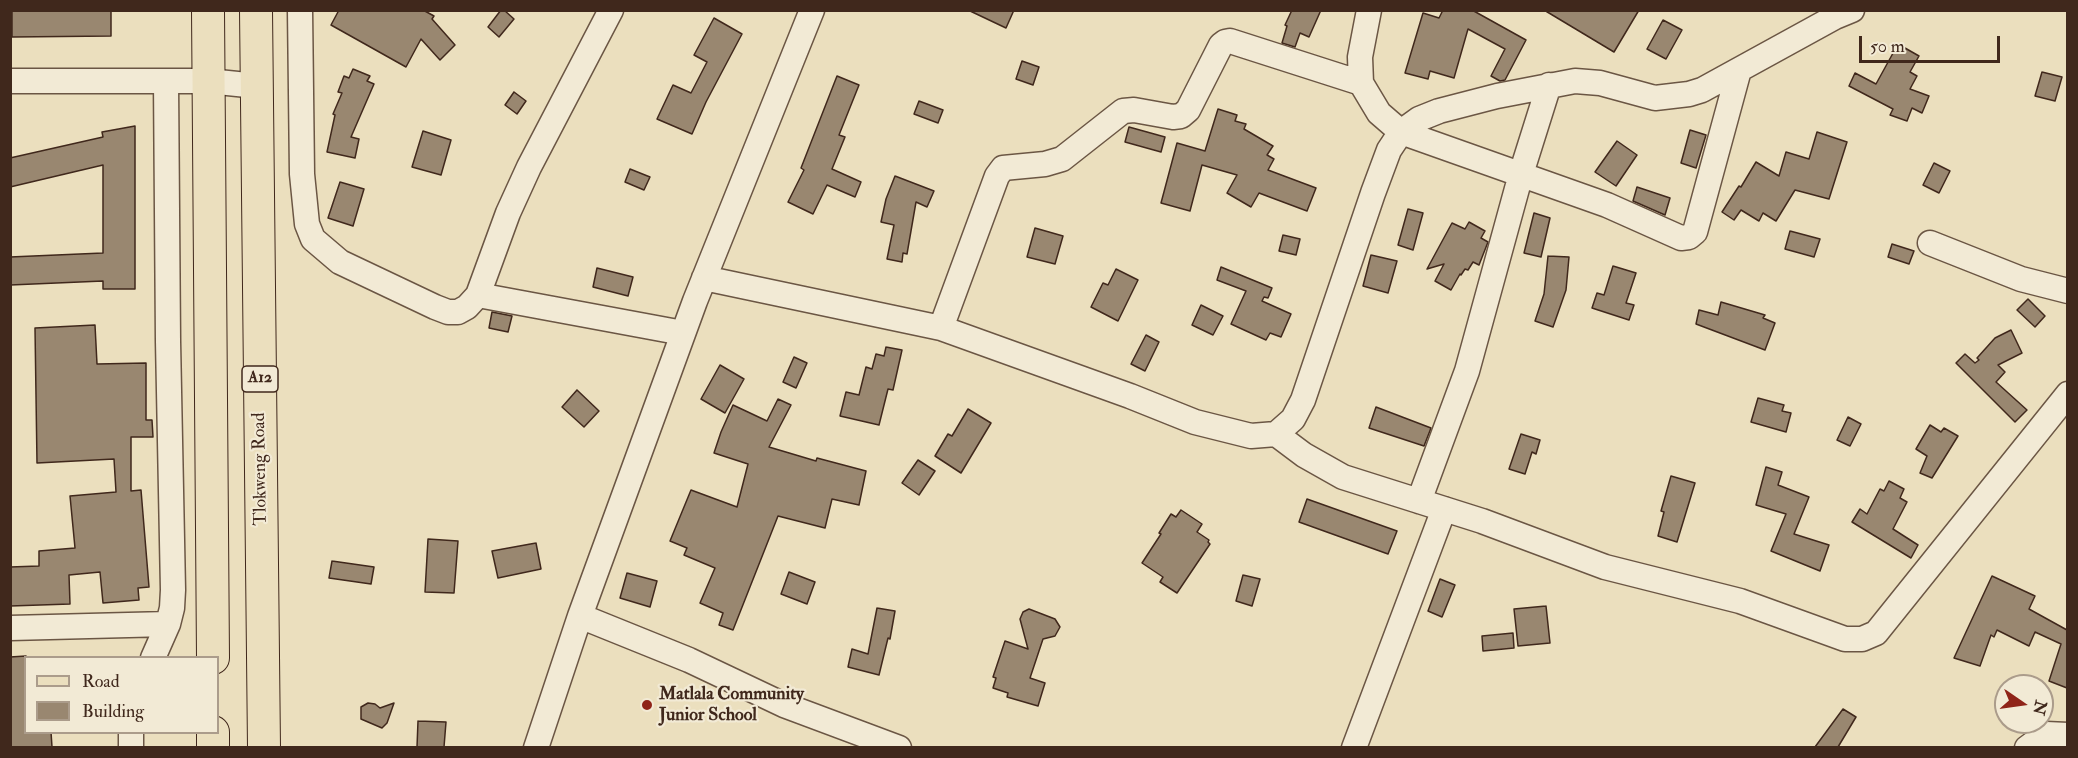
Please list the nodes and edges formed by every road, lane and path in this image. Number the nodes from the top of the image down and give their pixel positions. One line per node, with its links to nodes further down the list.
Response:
1 (208, 10): 11 (main road)
2 (256, 10): 14 (main road, Tlokweng Road / A12)
3 (300, 10): 20 (street)
4 (611, 10): 20 (street)
5 (812, 10): 18 (street)
6 (1369, 10): 12 (street)
7 (1852, 10): 8 (street)
8 (1739, 70): 13 (street); 16 (street)
9 (10, 81): 10 (street)
10 (166, 81): 11 (street); 28 (street)
11 (208, 81): 14 (street); 31 (main road)
12 (1361, 83): 15 (street); 21 (street)
13 (1549, 85): 15 (street); 16 (street)
14 (257, 86): 33 (main road, Tlokweng Road / A12)
15 (1401, 132): 16 (street); 24 (street)
16 (1521, 174): 25 (street)
17 (1930, 243): 19 (street)
18 (704, 278): 21 (street); 22 (street)
19 (2067, 291)
20 (478, 295): 22 (street)
21 (941, 328): 24 (street)
22 (683, 333): 27 (street)
23 (2067, 394): 26 (street)
24 (1276, 434): 25 (street)
25 (1419, 501): 26 (street)
26 (1444, 509): 36 (street)
27 (580, 616): 34 (street); 35 (street)
28 (168, 624): 29 (street); 30 (street)
29 (10, 628)
30 (153, 656)
31 (213, 656)
32 (2067, 735): 37 (street)
33 (264, 747)
34 (536, 747)
35 (898, 747)
36 (1354, 747)
37 (2027, 747)

